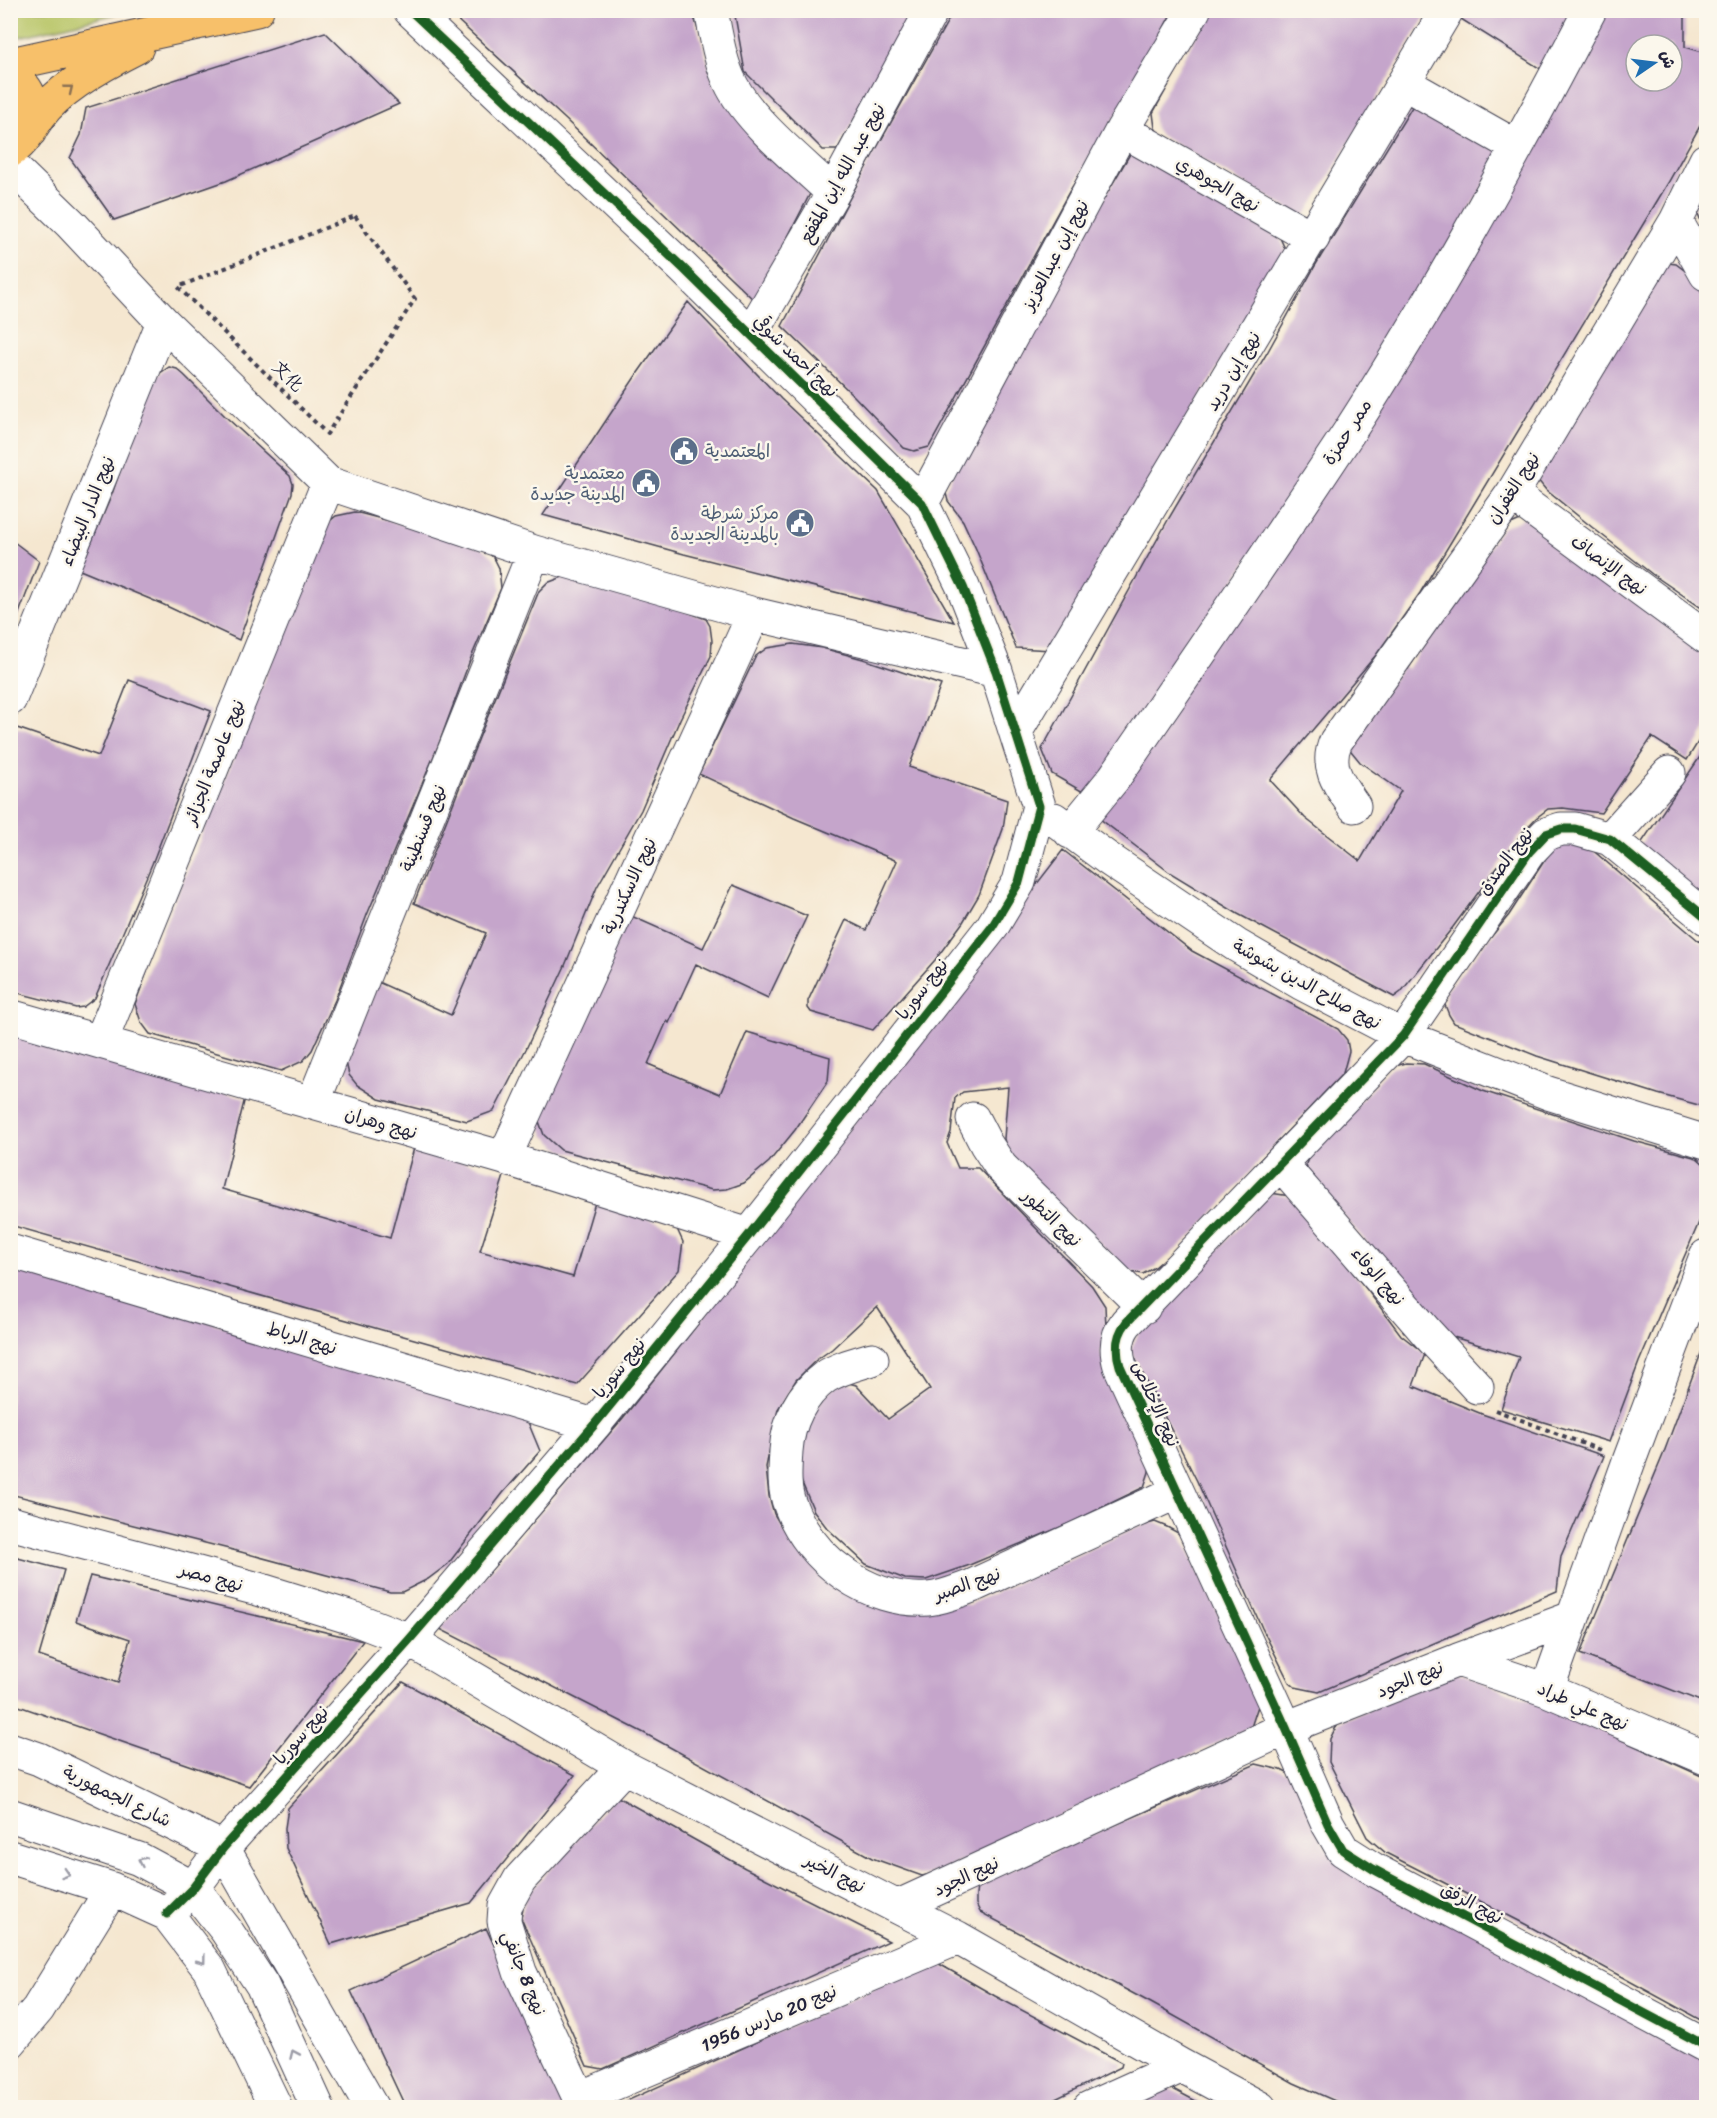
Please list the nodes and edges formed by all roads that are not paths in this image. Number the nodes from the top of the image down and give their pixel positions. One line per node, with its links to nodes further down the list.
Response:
1 (257, 10): 8 (main road)
2 (411, 10): 21 (street, نهج أحمد شوقي)
3 (711, 10): 16 (street)
4 (932, 10): 16 (street, نهج عبد الله إبن المقفع)
5 (1194, 10): 12 (street, نهج إبن عبدالعزيز)
6 (1448, 10): 11 (street, نهج إبن دريد)
7 (1590, 10): 14 (street, ممر حمزة)
8 (173, 30): 9 (main road); 13 (main road, one-way to 8)
9 (10, 64)
10 (10, 76): 13 (main road)
11 (1404, 83): 14 (street); 18 (street, نهج إبن دريد)
12 (1122, 130): 18 (street, نهج الجوهري); 24 (street, نهج إبن عبدالعزيز)
13 (18, 147): 20 (street)
14 (1517, 147): 34 (street, ممر حمزة)
15 (1707, 160): 17 (street, نهج الغفران)
16 (834, 193): 21 (street, نهج عبد الله إبن المقفع)
17 (1676, 221): 19 (street); 23 (street, نهج الغفران)
18 (1313, 238): 30 (street, نهج إبن دريد)
19 (1707, 274)
20 (163, 322): 22 (street); 29 (street, نهج الدار البيضاء)
21 (750, 335): 24 (street, نهج أحمد شوقي)
22 (328, 483): 25 (street); 39 (street, نهج عاصمة الجزائر)
23 (1512, 494): 27 (street, نهج الإنصاف); 33 (street, نهج الغفران)
24 (922, 503): 28 (street, نهج أحمد شوقي)
25 (534, 552): 26 (street); 40 (street, نهج قسنطينة)
26 (754, 614): 28 (street); 43 (street, نهج الاسكندرية)
27 (1707, 637)
28 (996, 670): 30 (street, نهج أحمد شوقي)
29 (10, 699)
30 (1016, 731): 32 (street, نهج أحمد شوقي)
31 (1669, 773): 35 (street)
32 (1039, 806): 34 (street, نهج صلاح الدين بشوشة); 45 (street, نهج سوريا)
33 (1354, 806)
34 (1070, 832): 38 (street, نهج صلاح الدين بشوشة)
35 (1610, 839): 36 (street, نهج الصدق); 38 (street, نهج الصدق)
36 (1707, 918)
37 (10, 1016): 39 (street, نهج وهران)
38 (1402, 1036): 42 (street, نهج صلاح الدين بشوشة); 44 (street, نهج الإخلاص)
39 (101, 1041): 40 (street, نهج وهران)
40 (313, 1103): 43 (street, نهج وهران)
41 (973, 1119): 48 (street, نهج التطور)
42 (1707, 1142)
43 (504, 1158): 45 (street, نهج وهران)
44 (1281, 1164): 48 (street, نهج الإخلاص); 50 (street, نهج الوفاء)
45 (749, 1235): 51 (street, نهج سوريا)
46 (10, 1251): 51 (street, نهج الرباط)
47 (1707, 1256): 54 (street)
48 (1144, 1306): 52 (street, نهج الإخلاص)
49 (872, 1359): 52 (street, نهج الصبر)
50 (1477, 1387)
51 (594, 1425): 55 (street, نهج سوريا)
52 (1177, 1492): 58 (street, نهج الإخلاص)
53 (10, 1523): 55 (street, نهج مصر)
54 (1572, 1618): 56 (street, نهج الجود); 57 (street)
55 (409, 1641): 61 (street, نهج الخير); 63 (street, نهج سوريا)
56 (1458, 1660): 57 (street, نهج علي طراد); 58 (street, نهج الجود)
57 (1547, 1690): 60 (street, نهج علي طراد)
58 (1286, 1728): 67 (street, نهج الجود); 71 (street, نهج الرفق)
59 (10, 1749): 63 (street, شارع الجمهورية)
60 (1707, 1758)
61 (624, 1767): 67 (street, نهج الخير); 73 (street, نهج 8 جانفي)
62 (10, 1815): 65 (street, one-way to 62)
63 (223, 1848): 65 (street, نهج سوريا); 76 (street)
64 (10, 1857): 66 (street, one-way to 66)
65 (193, 1888): 68 (street, نهج سوريا); 75 (street, one-way to 65)
66 (112, 1889): 68 (street); 70 (street)
67 (899, 1906): 69 (street, نهج الخير)
68 (167, 1914): 74 (street, one-way to 74)
69 (958, 1938): 72 (street, نهج الخير); 73 (street, نهج 20 مارس 1956)
70 (10, 2042)
71 (1707, 2046)
72 (1182, 2066): 77 (street); 78 (street, نهج الخير)
73 (582, 2103)
74 (276, 2108)
75 (318, 2108)
76 (372, 2108)
77 (1089, 2108)
78 (1260, 2108)

